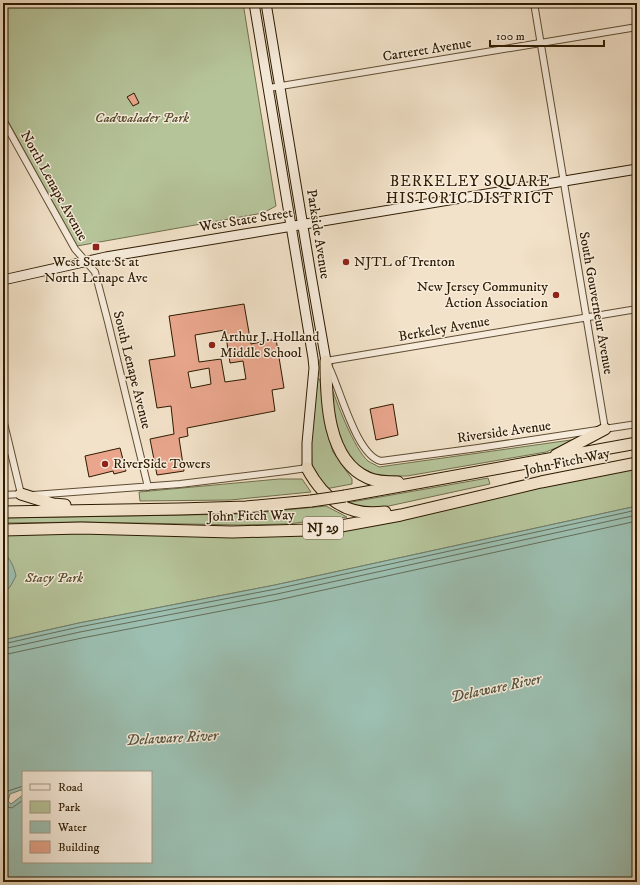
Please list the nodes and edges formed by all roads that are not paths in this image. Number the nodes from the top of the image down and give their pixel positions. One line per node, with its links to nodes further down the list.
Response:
1 (254, 3): 7 (main road, Parkside Avenue)
2 (266, 3): 6 (main road, Parkside Avenue)
3 (534, 3): 5 (street, South Gouverneur Avenue)
4 (637, 27): 5 (street, Carteret Avenue)
5 (541, 43): 6 (street, Carteret Avenue); 10 (street, South Gouverneur Avenue)
6 (280, 86): 7 (street, Carteret Avenue); 11 (main road, Parkside Avenue)
7 (269, 88): 12 (main road, Parkside Avenue)
8 (3, 120): 13 (street, North Lenape Avenue)
9 (637, 169): 10 (main road, West State Street)
10 (564, 181): 11 (main road, West State Street); 16 (street, South Gouverneur Avenue)
11 (303, 225): 12 (main road, West State Street); 17 (main road, Parkside Avenue)
12 (291, 227): 13 (main road, West State Street); 25 (main road, Parkside Avenue)
13 (86, 262): 14 (main road, West State Street); 27 (street, South Lenape Avenue)
14 (3, 280)
15 (637, 309): 16 (street, Berkeley Avenue)
16 (586, 318): 17 (street, Berkeley Avenue); 20 (street, South Gouverneur Avenue)
17 (326, 361): 22 (street, Parkside Avenue); 26 (highway)
18 (3, 419): 28 (street)
19 (637, 424): 20 (street, Riverside Avenue)
20 (605, 429): 22 (street, Riverside Avenue); 23 (highway)
21 (637, 443): 23 (highway, John Fitch Way / NJ 29)
22 (374, 459)
23 (545, 460): 26 (highway, John Fitch Way / NJ 29)
24 (637, 463): 30 (highway, John Fitch Way / NJ 29)
25 (308, 468): 27 (street); 30 (highway)
26 (413, 484): 31 (highway, John Fitch Way / NJ 29, bridge)
27 (148, 487): 28 (street)
28 (21, 494): 29 (street); 31 (highway)
29 (3, 495)
30 (464, 500): 33 (highway, John Fitch Way / NJ 29)
31 (119, 510): 32 (highway, John Fitch Way / NJ 29)
32 (3, 512)
33 (3, 530)

